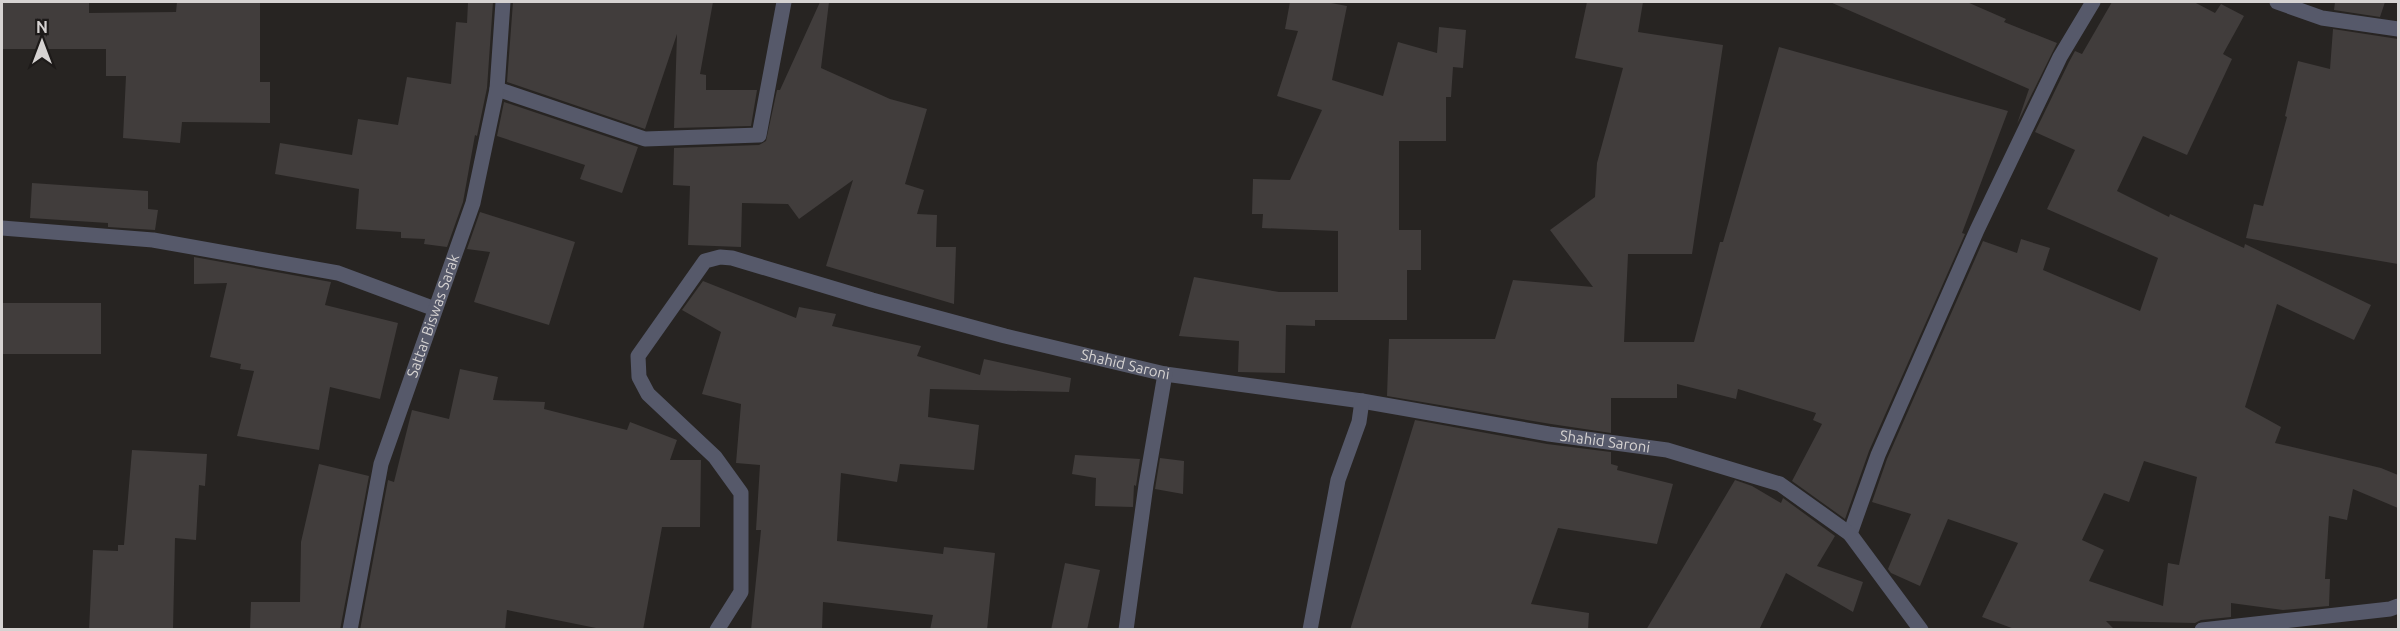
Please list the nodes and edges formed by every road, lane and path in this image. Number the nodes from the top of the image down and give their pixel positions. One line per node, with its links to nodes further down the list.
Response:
1 (503, 2): 6 (street, Sattar Biswas Sarak)
2 (784, 2): 6 (street)
3 (2093, 2): 11 (street)
4 (2277, 2): 5 (street)
5 (2398, 28)
6 (497, 89): 8 (street, Sattar Biswas Sarak)
7 (2, 228): 8 (street)
8 (435, 309): 13 (street, Sattar Biswas Sarak)
9 (1165, 374): 10 (street, Shahid Saroni); 14 (street, Shahid Saroni); 15 (street)
10 (1362, 401): 11 (street, Shahid Saroni); 16 (street)
11 (1850, 534): 17 (street, Shahid Saroni)
12 (2398, 606): 18 (street)
13 (350, 630)
14 (717, 630)
15 (1126, 630)
16 (1310, 630)
17 (1921, 630)
18 (2202, 630)

